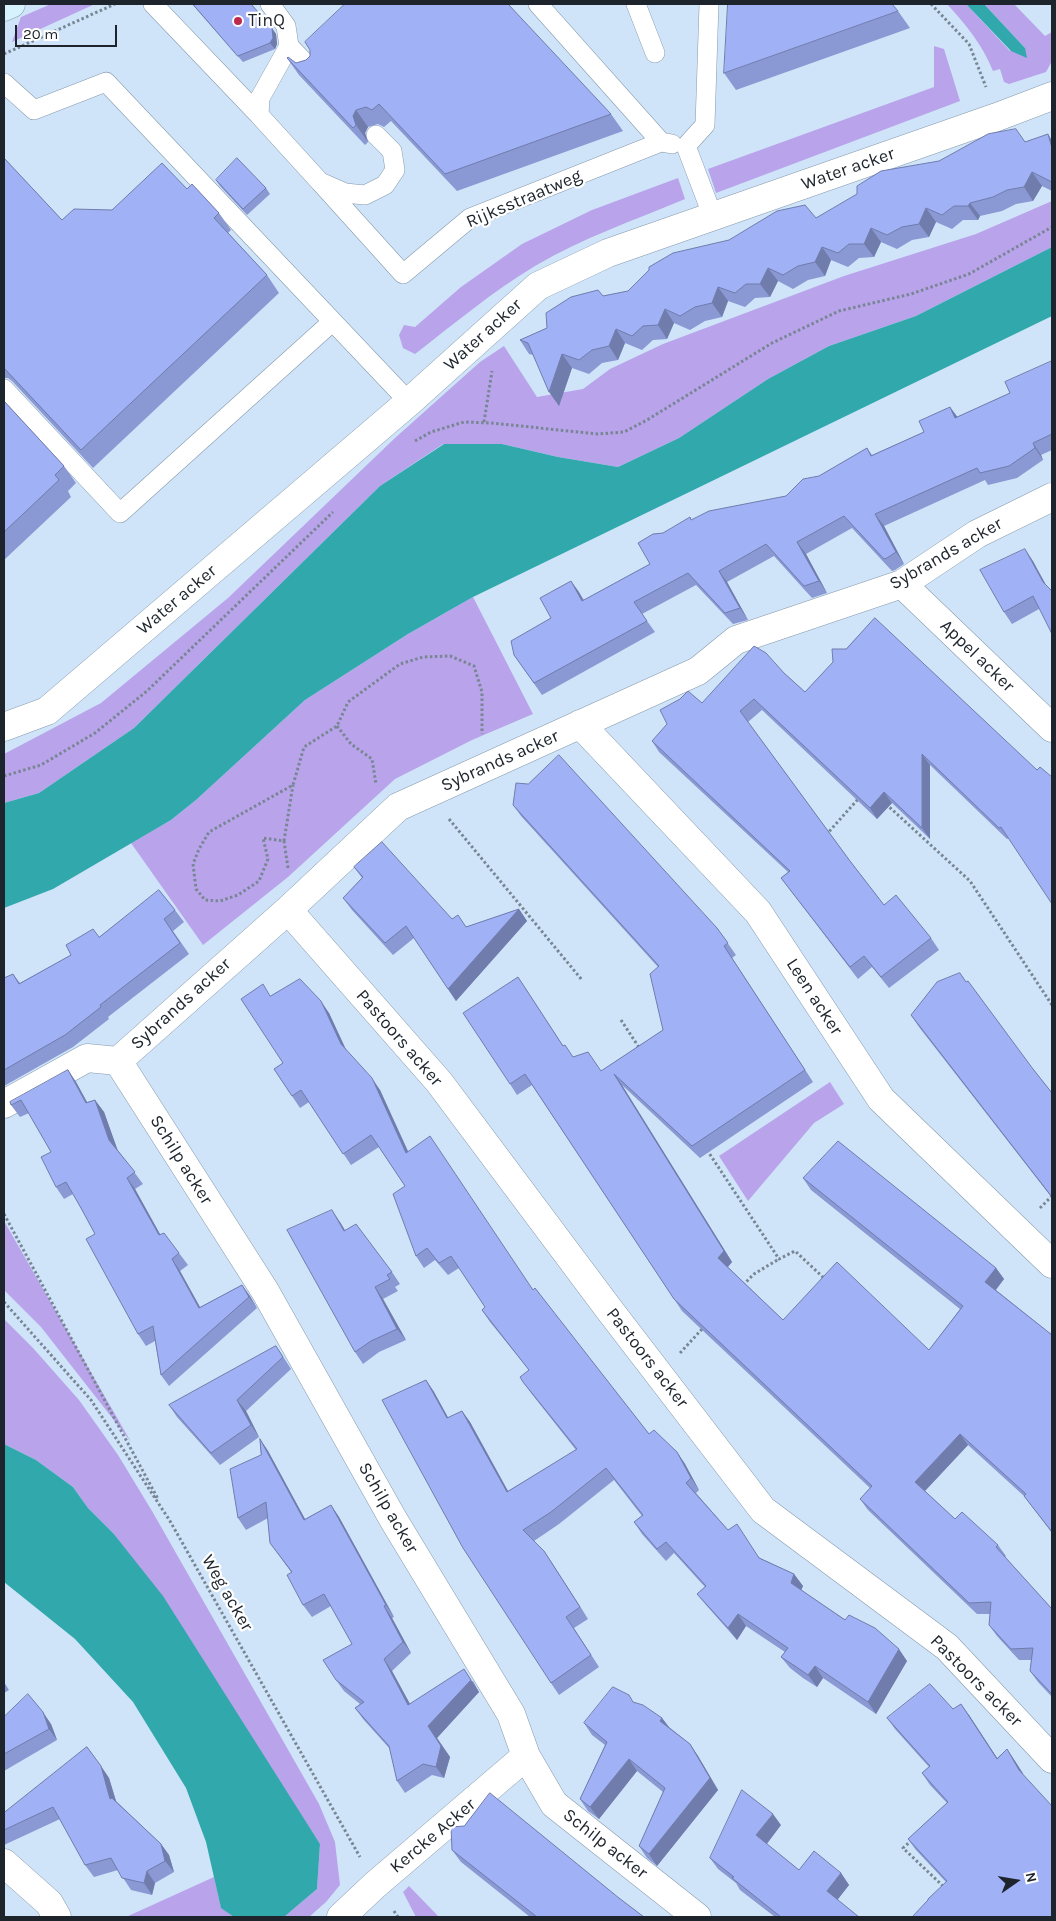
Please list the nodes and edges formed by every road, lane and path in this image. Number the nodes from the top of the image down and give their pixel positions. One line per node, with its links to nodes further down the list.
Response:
1 (11, 4): 9 (main road)
2 (115, 4): 12 (path)
3 (153, 4): 16 (lane, Rijksstraatweg)
4 (538, 4): 19 (lane)
5 (636, 4): 11 (lane)
6 (710, 4): 20 (lane)
7 (931, 4): 17 (path)
8 (274, 5): 10 (lane)
9 (4, 7)
10 (290, 46): 13 (lane); 16 (lane)
11 (655, 53)
12 (4, 54)
13 (310, 69)
14 (4, 83): 24 (lane)
15 (1052, 96): 17 (street, Water acker)
16 (259, 115): 21 (lane, Rijksstraatweg)
17 (997, 117): 22 (street, Water acker)
18 (376, 135): 21 (lane, Rijksstraatweg)
19 (661, 142): 20 (lane); 21 (lane, Rijksstraatweg)
20 (686, 146): 22 (lane)
21 (320, 182)
22 (712, 217): 26 (street, Water acker)
23 (1052, 228): 27 (path)
24 (332, 322): 25 (lane); 26 (lane)
25 (4, 389)
26 (408, 402): 33 (street, Water acker)
27 (409, 444)
28 (1052, 497): 30 (street, Sybrands acker)
29 (338, 506): 36 (path)
30 (902, 584): 31 (street, Sybrands acker); 34 (street, Appel acker)
31 (580, 724): 35 (street, Sybrands acker); 55 (street, Leen acker)
32 (337, 726): 35 (path); 37 (path); 41 (path)
33 (4, 727)
34 (1052, 728)
35 (488, 766): 38 (street, Sybrands acker)
36 (4, 776)
37 (293, 785): 43 (path); 43 (path)
38 (428, 793): 41 (street, Sybrands acker); 46 (path)
39 (862, 795): 42 (path)
40 (883, 801): 47 (path)
41 (383, 821): 44 (street, Sybrands acker)
42 (823, 839)
43 (284, 841): 44 (path)
44 (308, 891): 45 (street, Sybrands acker)
45 (288, 910): 50 (street, Sybrands acker); 60 (street, Pastoors acker)
46 (582, 980)
47 (1052, 1005)
48 (621, 1020): 49 (path)
49 (643, 1053)
50 (118, 1060): 51 (street, Sybrands acker); 62 (street, Schilp acker)
51 (4, 1104)
52 (704, 1144): 54 (path)
53 (4, 1214): 61 (path)
54 (779, 1259): 56 (path); 57 (path)
55 (1052, 1264)
56 (831, 1285)
57 (740, 1289)
58 (4, 1302): 61 (path, Weg acker)
59 (707, 1325): 60 (path)
60 (660, 1375): 63 (street, Pastoors acker)
61 (170, 1521): 66 (path, Weg acker)
62 (526, 1756): 66 (street, Kercke Acker); 71 (street, Schilp acker)
63 (1052, 1759)
64 (917, 1835): 67 (path)
65 (4, 1863): 68 (street)
66 (375, 1885): 69 (street, Kercke Acker); 70 (path, Weg acker)
67 (946, 1889)
68 (57, 1917)
69 (341, 1917)
70 (398, 1917)
71 (697, 1917)

